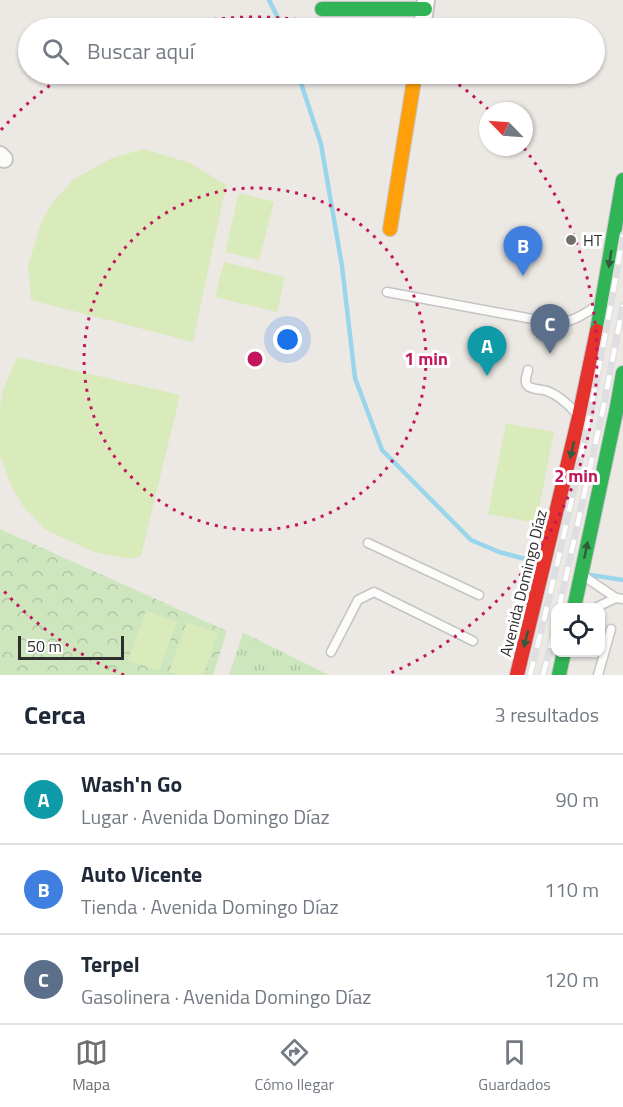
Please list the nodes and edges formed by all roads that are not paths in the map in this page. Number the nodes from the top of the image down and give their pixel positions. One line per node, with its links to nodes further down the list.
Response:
1 (426, 5): 2 (main road)
2 (322, 9)
3 (413, 84): 5 (main road)
4 (623, 180): 7 (main road, Avenida Domingo Díaz, one-way to 7)
5 (390, 229)
6 (387, 292): 8 (lane)
7 (603, 300): 8 (lane); 13 (main road, Avenida Domingo Díaz)
8 (538, 320): 9 (lane)
9 (536, 330)
10 (528, 370): 13 (lane)
11 (623, 374): 12 (main road)
12 (620, 404): 15 (main road, one-way to 12)
13 (579, 417): 25 (main road, Avenida Domingo Díaz, one-way to 25)
14 (368, 543): 16 (lane)
15 (581, 574): 17 (lane); 18 (main road)
16 (478, 595)
17 (619, 598): 19 (lane)
18 (575, 603)
19 (605, 604)
20 (611, 629): 26 (lane)
21 (473, 641): 22 (lane)
22 (331, 652)
23 (563, 657): 24 (main road)
24 (560, 674)
25 (517, 675)
26 (598, 675)

